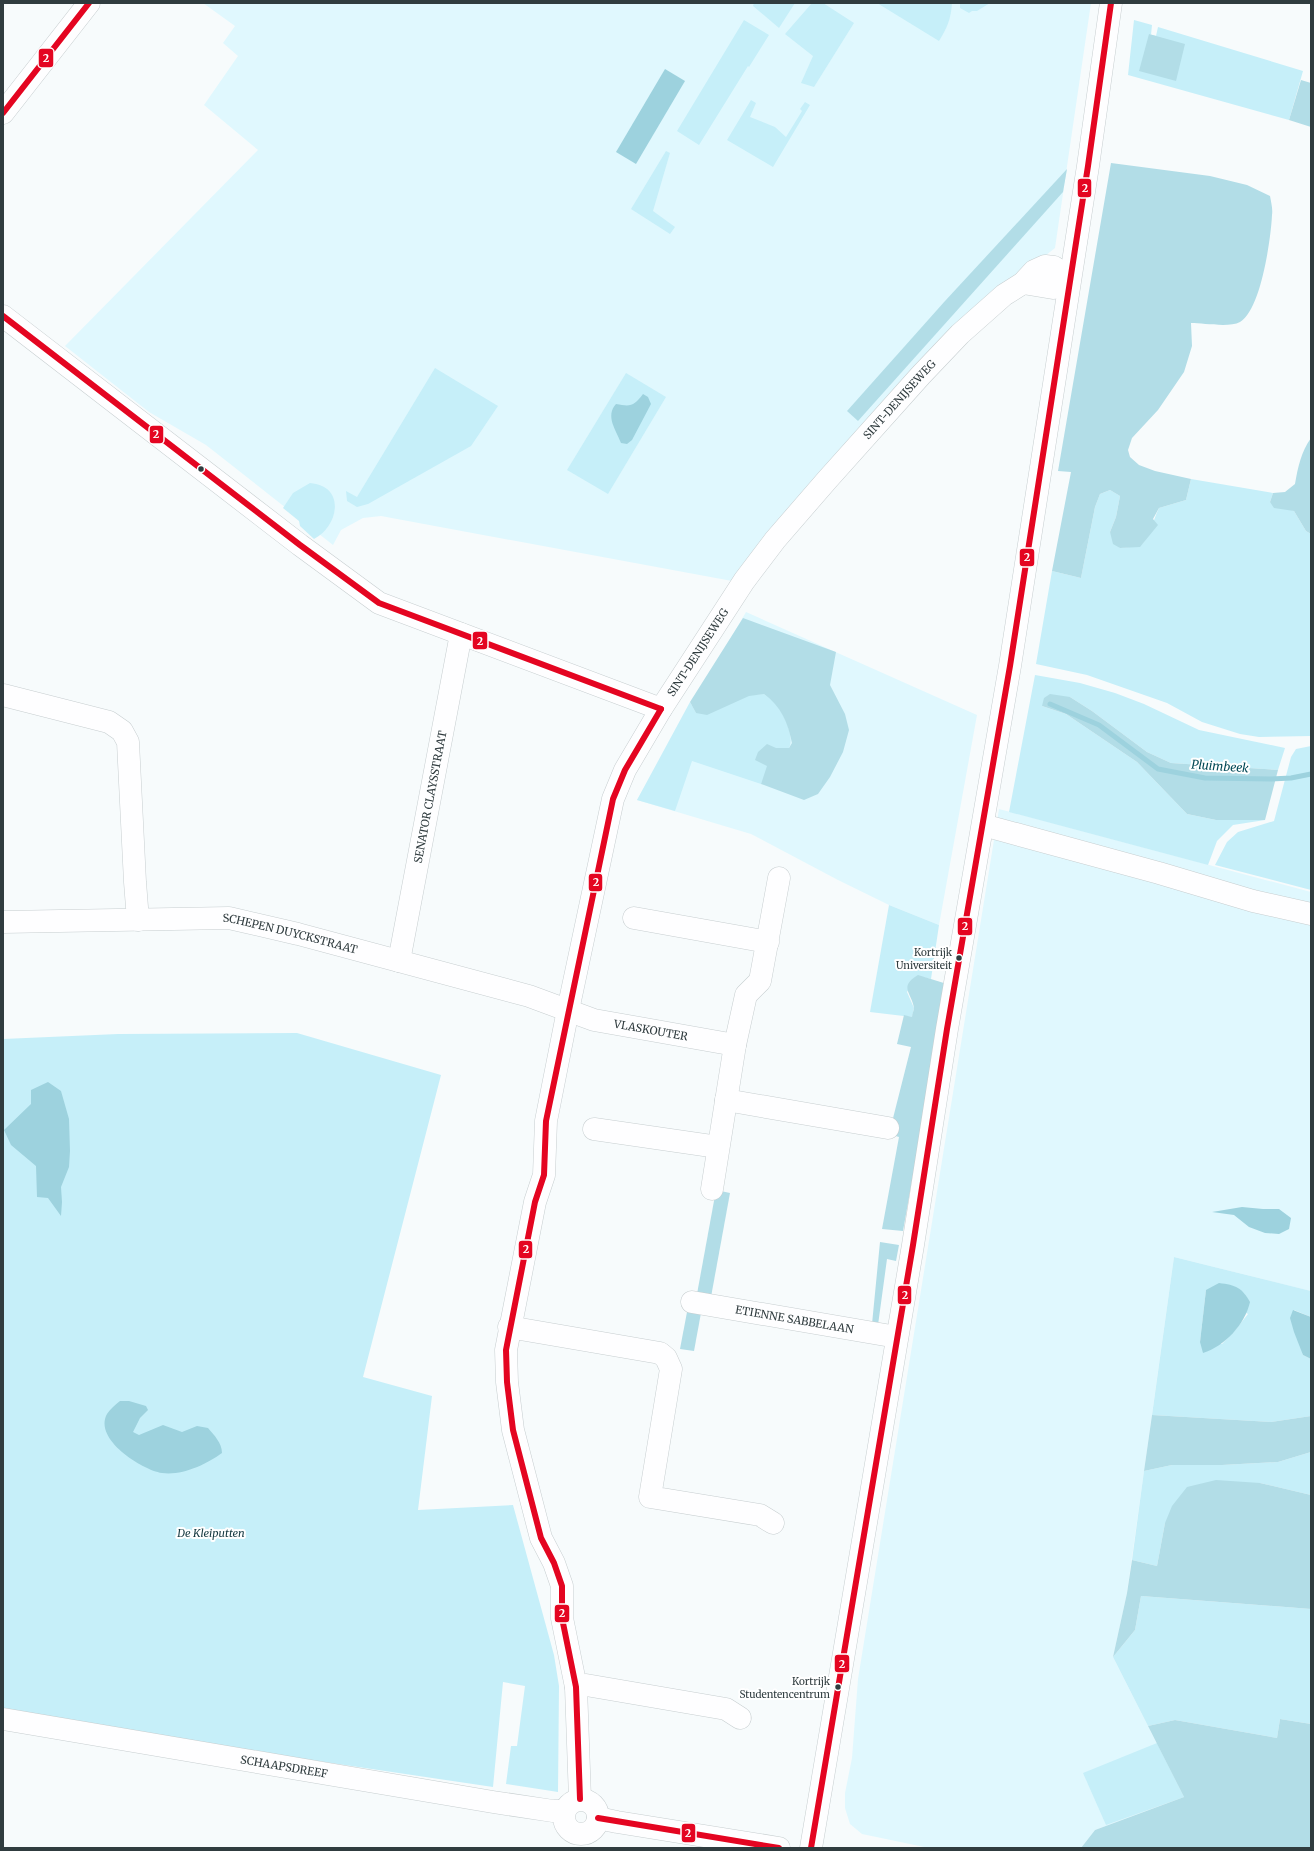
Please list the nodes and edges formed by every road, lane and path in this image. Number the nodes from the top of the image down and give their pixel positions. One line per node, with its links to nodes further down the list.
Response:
1 (89, 3): 3 (street)
2 (1111, 3): 4 (street)
3 (3, 113)
4 (1070, 278): 8 (street, SINT-DENIJSEWEG); 9 (street)
5 (3, 316): 6 (street)
6 (461, 634): 8 (street); 16 (street, SENATOR CLAYSSTRAAT)
7 (3, 695): 13 (street)
8 (661, 709): 17 (street, SINT-DENIJSEWEG)
9 (983, 825): 11 (street); 26 (street)
10 (779, 878): 15 (street)
11 (1311, 914)
12 (634, 918): 15 (street)
13 (138, 920): 14 (street, SCHEPEN DUYCKSTRAAT); 16 (street, SCHEPEN DUYCKSTRAAT)
14 (3, 922)
15 (768, 942): 18 (street)
16 (399, 961): 17 (street, SCHEPEN DUYCKSTRAAT)
17 (568, 1010): 18 (street, VLASKOUTER); 25 (street, SINT-DENIJSEWEG)
18 (735, 1045): 19 (street)
19 (726, 1100): 20 (street); 22 (street)
20 (888, 1128)
21 (594, 1129): 22 (street)
22 (718, 1147): 23 (street)
23 (712, 1190)
24 (692, 1302): 26 (street, ETIENNE SABBELAAN)
25 (509, 1327): 27 (street); 28 (street, SINT-DENIJSEWEG)
26 (897, 1337): 35 (street)
27 (773, 1523)
28 (576, 1687): 29 (street); 31 (street, SINT-DENIJSEWEG)
29 (740, 1718)
30 (3, 1719): 31 (street, SCHAAPSDREEF)
31 (572, 1805): 32 (street); 33 (street, SINT-DENIJSEWEG)
32 (598, 1818): 33 (street); 34 (street)
33 (577, 1841)
34 (779, 1848)
35 (811, 1848)

